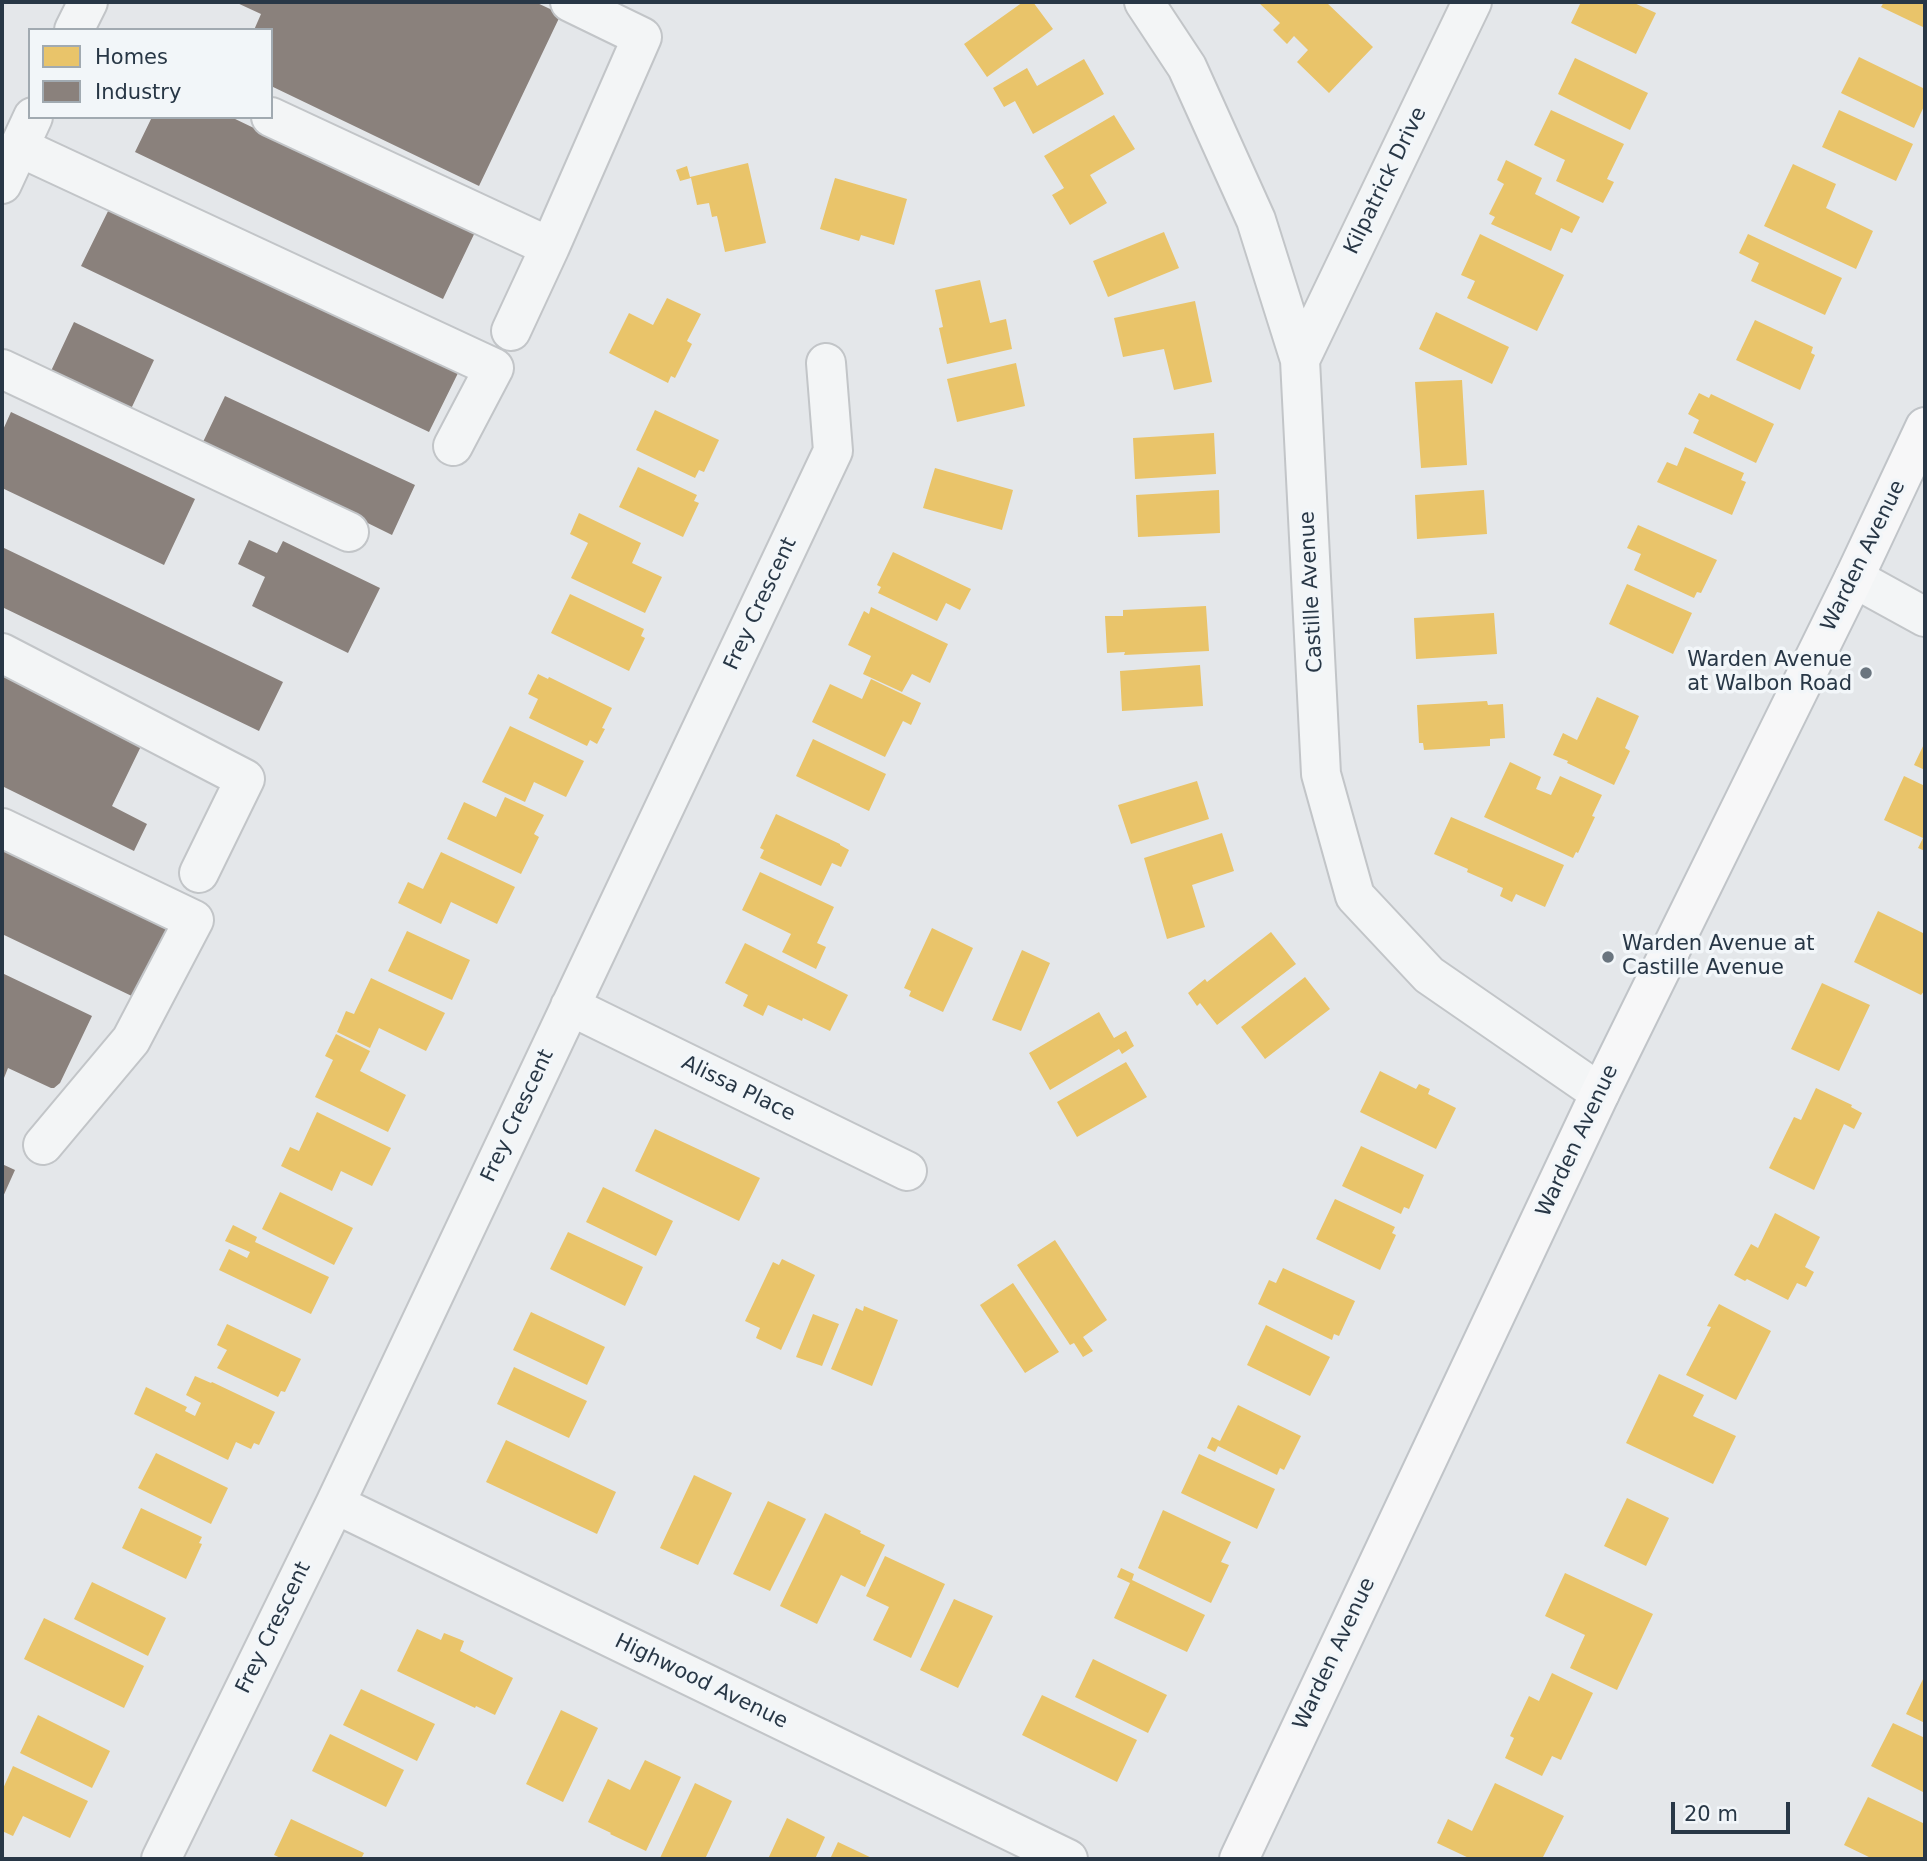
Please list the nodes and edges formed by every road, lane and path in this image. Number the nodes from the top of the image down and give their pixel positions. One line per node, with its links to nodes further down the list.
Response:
1 (570, 2): 7 (street)
2 (1144, 2): 9 (street, Castille Avenue)
3 (1472, 2): 9 (street, Kilpatrick Drive)
4 (273, 118): 7 (street)
5 (26, 132): 6 (street); 13 (street)
6 (2, 184)
7 (550, 247): 8 (street)
8 (510, 331)
9 (1300, 360): 21 (street, Castille Avenue)
10 (826, 363): 20 (street, Frey Crescent)
11 (2, 369): 14 (street)
12 (1925, 427): 15 (main road, Warden Avenue)
13 (453, 446)
14 (349, 532)
15 (1854, 578): 16 (street); 21 (main road, Warden Avenue)
16 (1925, 617)
17 (2, 653): 19 (street)
18 (2, 828): 22 (street)
19 (199, 873)
20 (570, 1006): 23 (street, Alissa Place); 24 (street, Frey Crescent)
21 (1600, 1093): 27 (main road, Warden Avenue)
22 (43, 1145)
23 (906, 1171)
24 (335, 1504): 25 (street, Frey Crescent); 26 (street, Highwood Avenue)
25 (161, 1859)
26 (1068, 1859)
27 (1239, 1859)

